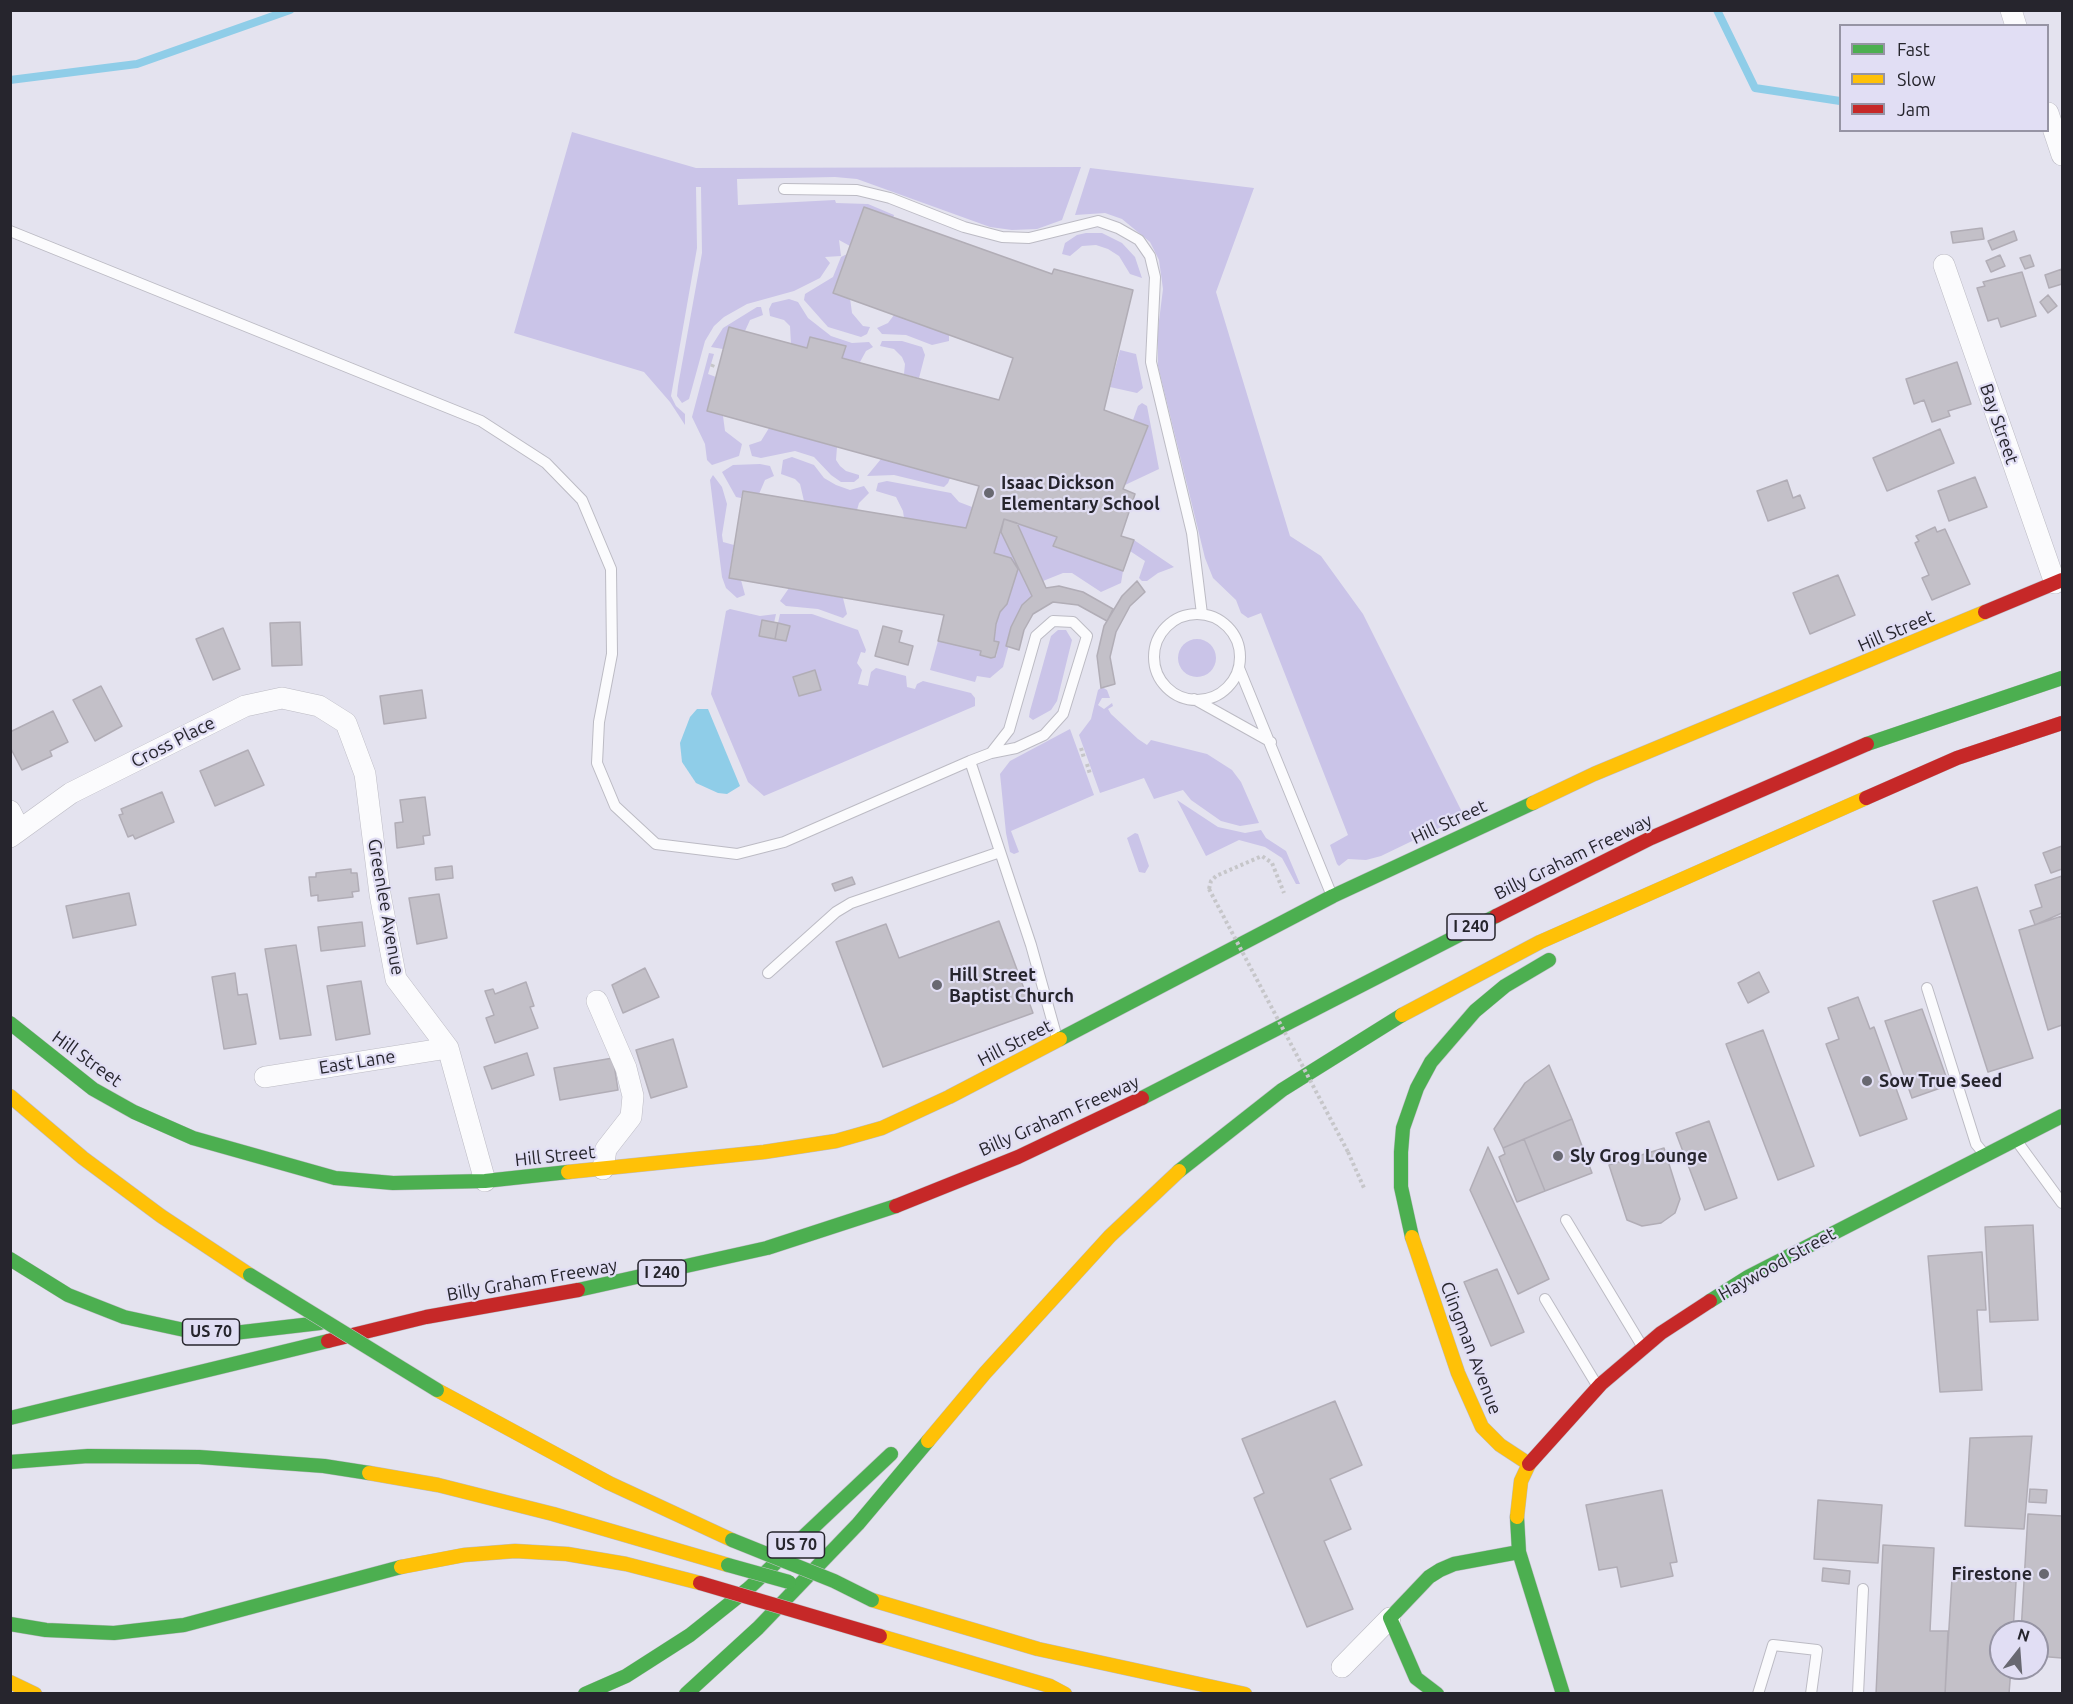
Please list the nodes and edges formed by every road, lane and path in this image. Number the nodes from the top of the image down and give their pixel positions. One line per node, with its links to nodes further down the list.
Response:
1 (2049, 116): 2 (street)
2 (2062, 155)
3 (784, 189): 7 (lane)
4 (10, 231): 17 (lane)
5 (1944, 265): 6 (street, Bay Street)
6 (2059, 582): 25 (main road, Hill Street)
7 (1202, 614): 8 (lane); 10 (lane)
8 (1239, 668): 10 (lane); 13 (lane)
9 (2062, 678): 22 (main road, Billy Graham Freeway / I 240)
10 (1194, 699): 13 (lane)
11 (346, 723): 21 (street, Cross Place); 34 (street, Greenlee Avenue)
12 (2062, 723): 24 (main road, I 240)
13 (1270, 742): 25 (lane)
14 (1081, 748): 16 (path)
15 (991, 753): 15 (lane); 17 (lane)
16 (1084, 758)
17 (970, 761): 23 (lane)
18 (1087, 764): 19 (path)
19 (1090, 774)
20 (1742, 782): 22 (main road)
21 (14, 826)
22 (1651, 838): 48 (main road, Billy Graham Freeway / I 240)
23 (1000, 852): 29 (lane); 33 (lane)
24 (1670, 883): 27 (main road); 51 (main road, I 240)
25 (1333, 896): 33 (main road, Hill Street)
26 (1285, 902): 42 (path, bridge)
27 (1592, 935)
28 (1563, 952): 57 (main road, Clingman Avenue)
29 (768, 973)
30 (1927, 988): 39 (lane)
31 (597, 1001): 40 (street)
32 (10, 1023): 41 (main road, Hill Street)
33 (1058, 1040): 40 (main road, Hill Street)
34 (448, 1048): 35 (street, East Lane); 41 (street, Greenlee Avenue)
35 (265, 1077)
36 (10, 1096): 60 (main road, bridge)
37 (2062, 1116): 38 (main road, Haywood Street)
38 (2016, 1140): 39 (main road, Haywood Street); 43 (lane)
39 (1985, 1156): 50 (main road, Haywood Street)
40 (603, 1169): 41 (main road, Hill Street)
41 (485, 1181)
42 (1364, 1188)
43 (2062, 1203)
44 (1566, 1220): 50 (lane)
45 (10, 1259): 49 (main road, US 70)
46 (1545, 1299): 53 (lane)
47 (381, 1311): 48 (main road)
48 (426, 1317): 54 (main road, Billy Graham Freeway / I 240)
49 (347, 1318)
50 (1643, 1349): 53 (main road, Haywood Street)
51 (986, 1373): 52 (main road); 67 (main road, I 240)
52 (964, 1379)
53 (1598, 1387): 57 (main road, Haywood Street)
54 (10, 1418)
55 (904, 1440): 66 (main road, US 70)
56 (10, 1462): 60 (main road, bridge)
57 (1528, 1464): 58 (main road)
58 (1519, 1552): 61 (main road); 71 (main road)
59 (1863, 1589): 74 (lane)
60 (872, 1600): 69 (main road)
61 (1390, 1618): 63 (street); 70 (main road)
62 (10, 1624): 68 (main road, bridge)
63 (1342, 1667)
64 (10, 1682): 65 (main road)
65 (35, 1694)
66 (585, 1694)
67 (686, 1694)
68 (1065, 1694)
69 (1245, 1694)
70 (1437, 1694)
71 (1563, 1694)
72 (1758, 1694): 73 (lane)
73 (1811, 1694)
74 (1858, 1694)

